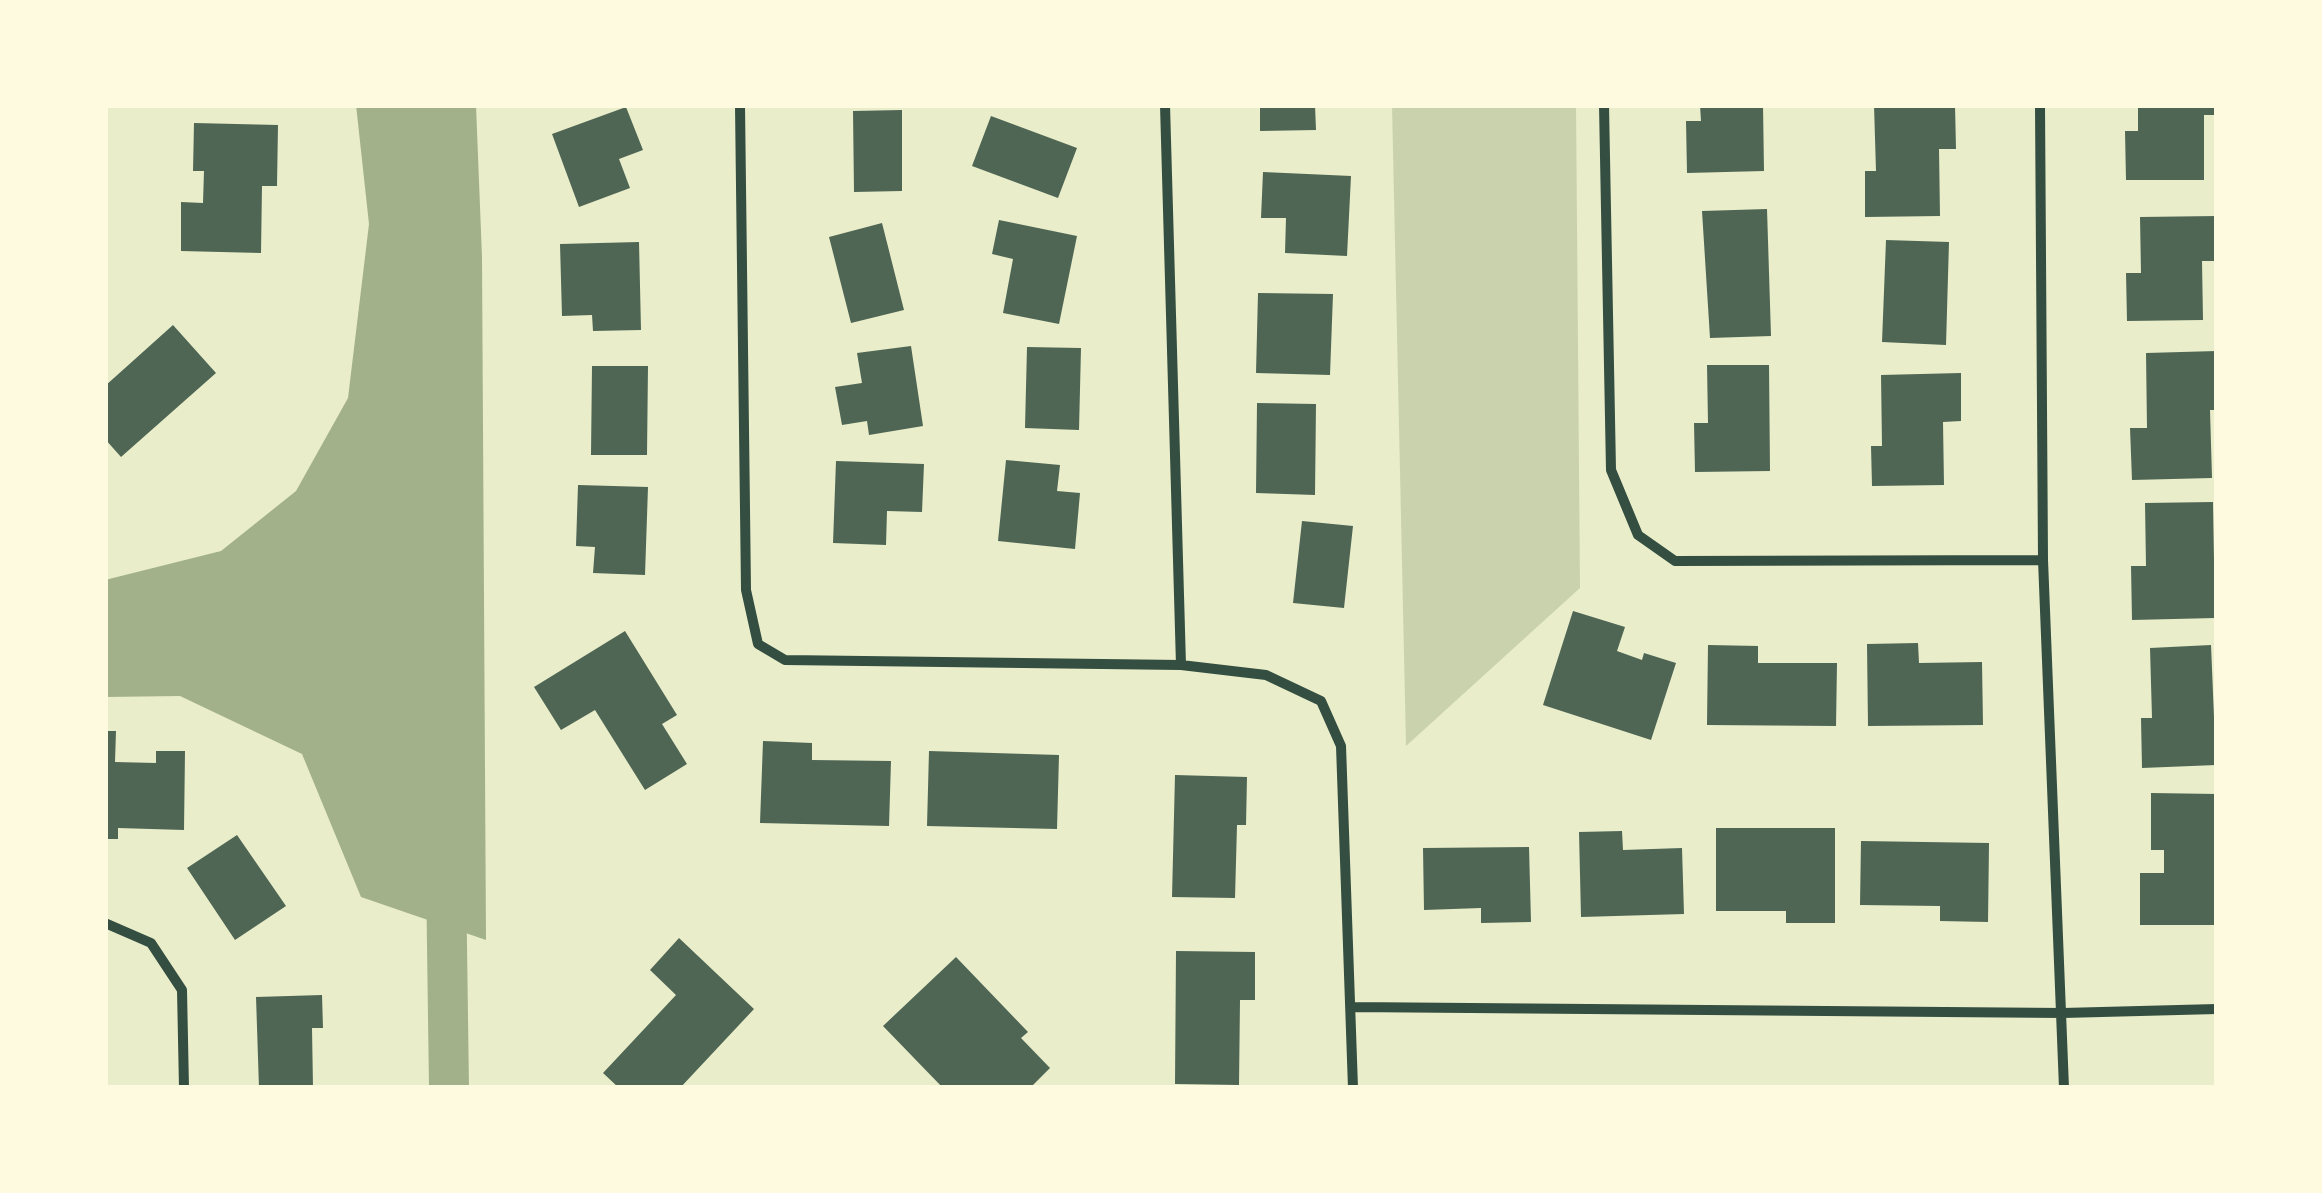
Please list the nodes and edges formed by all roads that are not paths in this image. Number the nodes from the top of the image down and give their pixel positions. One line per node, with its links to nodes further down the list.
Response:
1 (740, 105): 6 (street)
2 (1165, 105): 6 (street)
3 (1604, 105): 5 (street)
4 (2040, 105): 5 (street)
5 (2043, 560): 10 (street)
6 (1181, 665): 8 (street)
7 (105, 924): 11 (street)
8 (1351, 1007): 10 (street); 12 (street)
9 (2217, 1009): 10 (street)
10 (2063, 1013): 13 (street)
11 (184, 1088)
12 (1352, 1088)
13 (2064, 1088)

